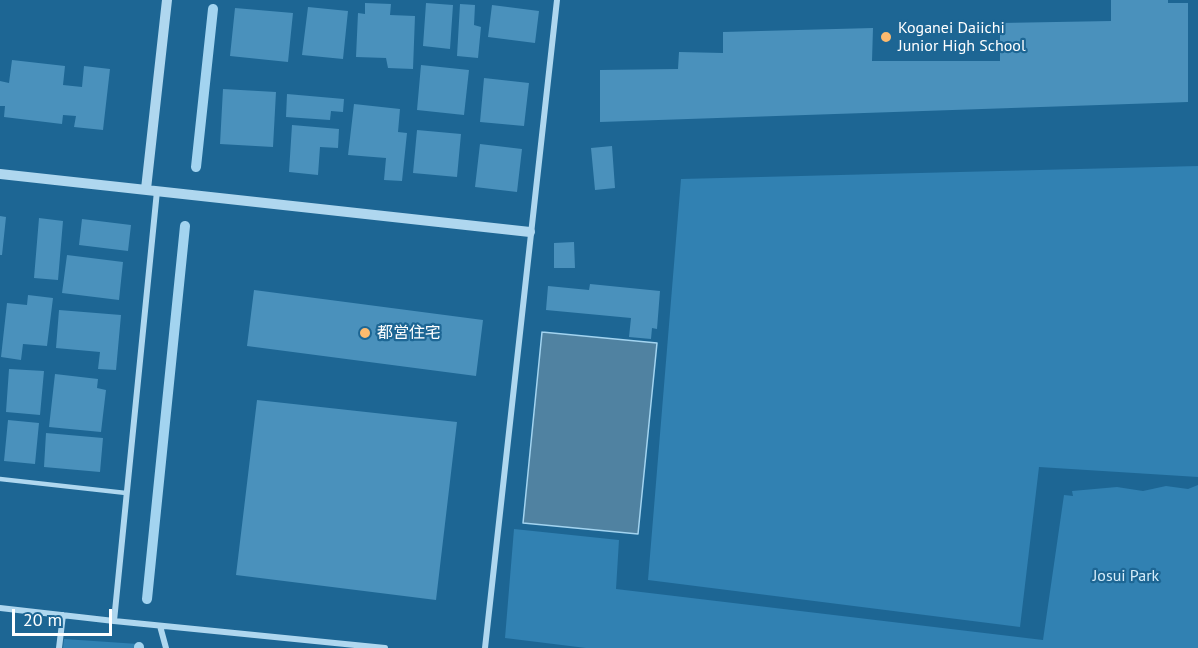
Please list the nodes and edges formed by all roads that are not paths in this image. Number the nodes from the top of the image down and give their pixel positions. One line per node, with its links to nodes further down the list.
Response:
1 (167, 0): 4 (street)
2 (557, 0): 5 (street)
3 (0, 174): 4 (street)
4 (151, 190): 5 (street); 7 (street)
5 (530, 232): 15 (street)
6 (0, 479): 7 (lane)
7 (126, 493): 10 (street)
8 (0, 608): 9 (street)
9 (63, 615): 10 (street); 12 (street)
10 (114, 621): 11 (street)
11 (160, 626): 13 (street); 14 (street)
12 (59, 648)
13 (166, 648)
14 (385, 648)
15 (485, 648)

